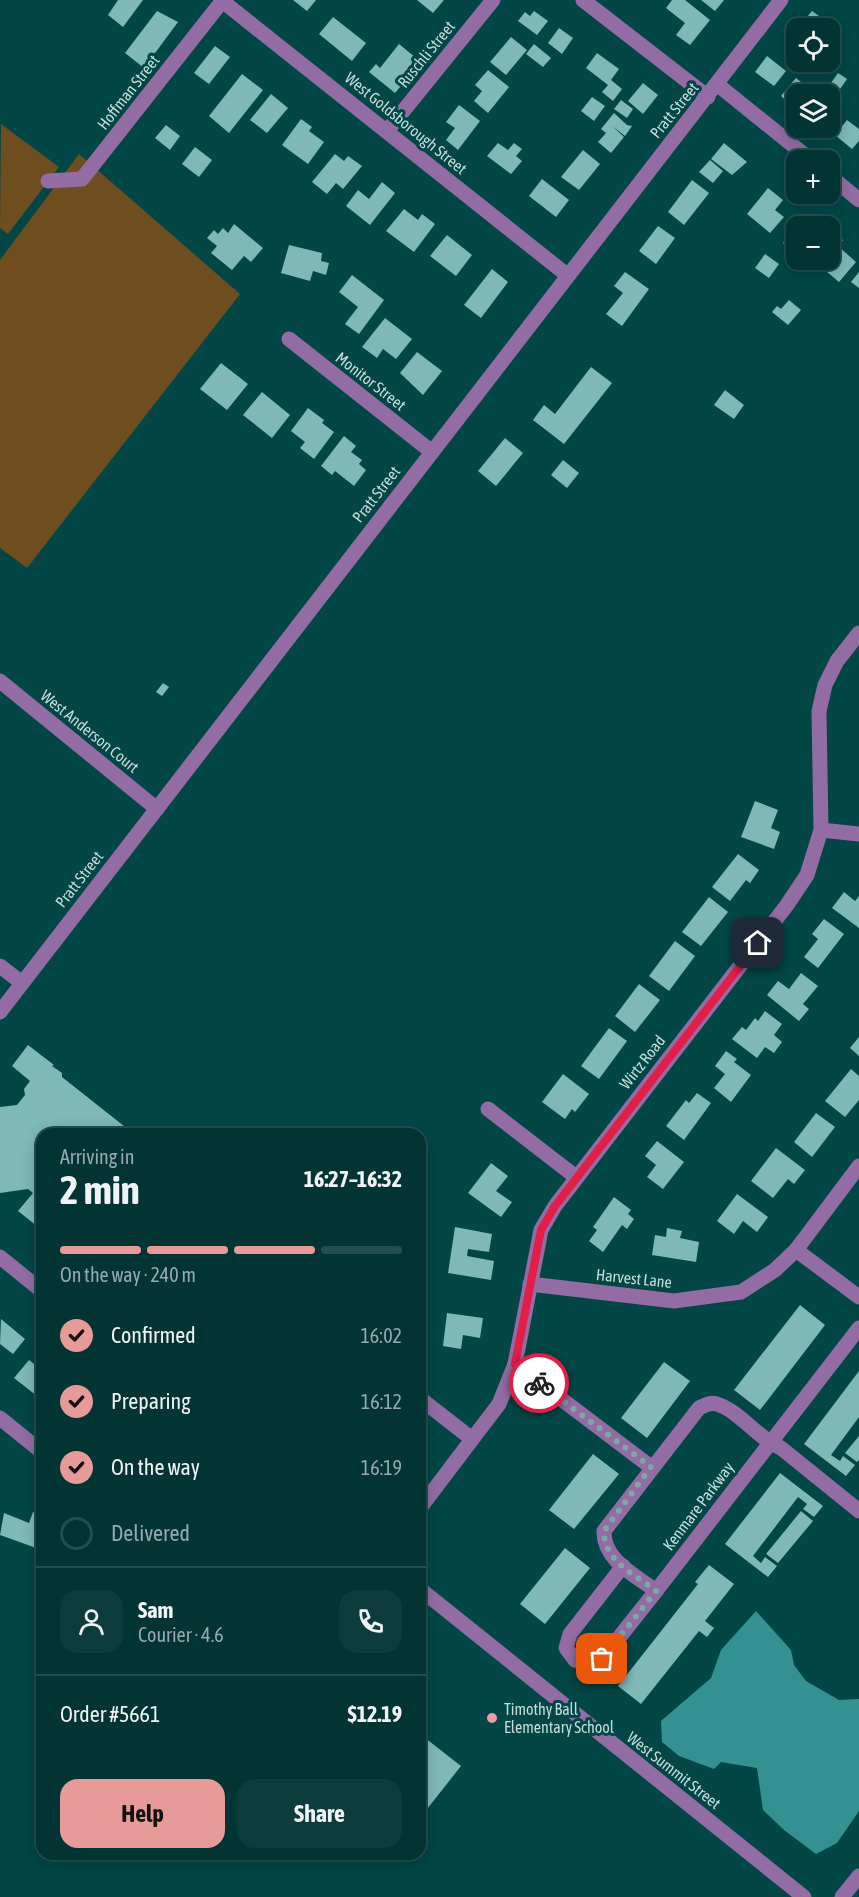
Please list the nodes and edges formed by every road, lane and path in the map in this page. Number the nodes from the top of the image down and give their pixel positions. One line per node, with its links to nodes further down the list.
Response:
1 (222, 0): 6 (street, West Goldsborough Street); 8 (street, Hoffman Street)
2 (493, 0): 6 (street, Ruschli Street)
3 (583, 0): 5 (street)
4 (781, 0): 5 (street, Pratt Street)
5 (713, 91): 7 (street); 11 (street, Pratt Street)
6 (387, 131): 11 (street, West Goldsborough Street)
7 (797, 150)
8 (48, 181)
9 (840, 184): 10 (street)
10 (859, 200)
11 (567, 275): 13 (street, Pratt Street)
12 (289, 339): 13 (street, Monitor Street)
13 (432, 452): 16 (street, Pratt Street)
14 (859, 633): 17 (street, Wirtz Road)
15 (0, 681): 16 (street, West Anderson Court)
16 (157, 809): 20 (street, Pratt Street)
17 (821, 830): 18 (street); 24 (street, Wirtz Road)
18 (859, 834)
19 (0, 966): 20 (street)
20 (22, 983): 21 (street, Pratt Street)
21 (0, 1011)
22 (488, 1109): 24 (street)
23 (859, 1166): 25 (street, Harvest Lane)
24 (576, 1177): 27 (street, Wirtz Road)
25 (796, 1250): 27 (street, Harvest Lane); 29 (street)
26 (0, 1257): 28 (street)
27 (530, 1284): 31 (street, Wirtz Road)
28 (36, 1286)
29 (859, 1297)
30 (859, 1328): 35 (street, Kenmare Parkway)
31 (515, 1364): 34 (street, Wirtz Road); 37 (street)
32 (426, 1403): 34 (street)
33 (0, 1418): 36 (street)
34 (472, 1439): 38 (street, Wirtz Road)
35 (769, 1443): 37 (street); 39 (street); 41 (street, Kenmare Parkway)
36 (36, 1447)
37 (651, 1467): 40 (street)
38 (426, 1500)
39 (859, 1511)
40 (622, 1566): 41 (street); 41 (street, Kenmare Parkway)
41 (656, 1591)
42 (426, 1594): 44 (street, West Summit Street)
43 (859, 1876): 45 (street)
44 (804, 1897)
45 (842, 1897)

